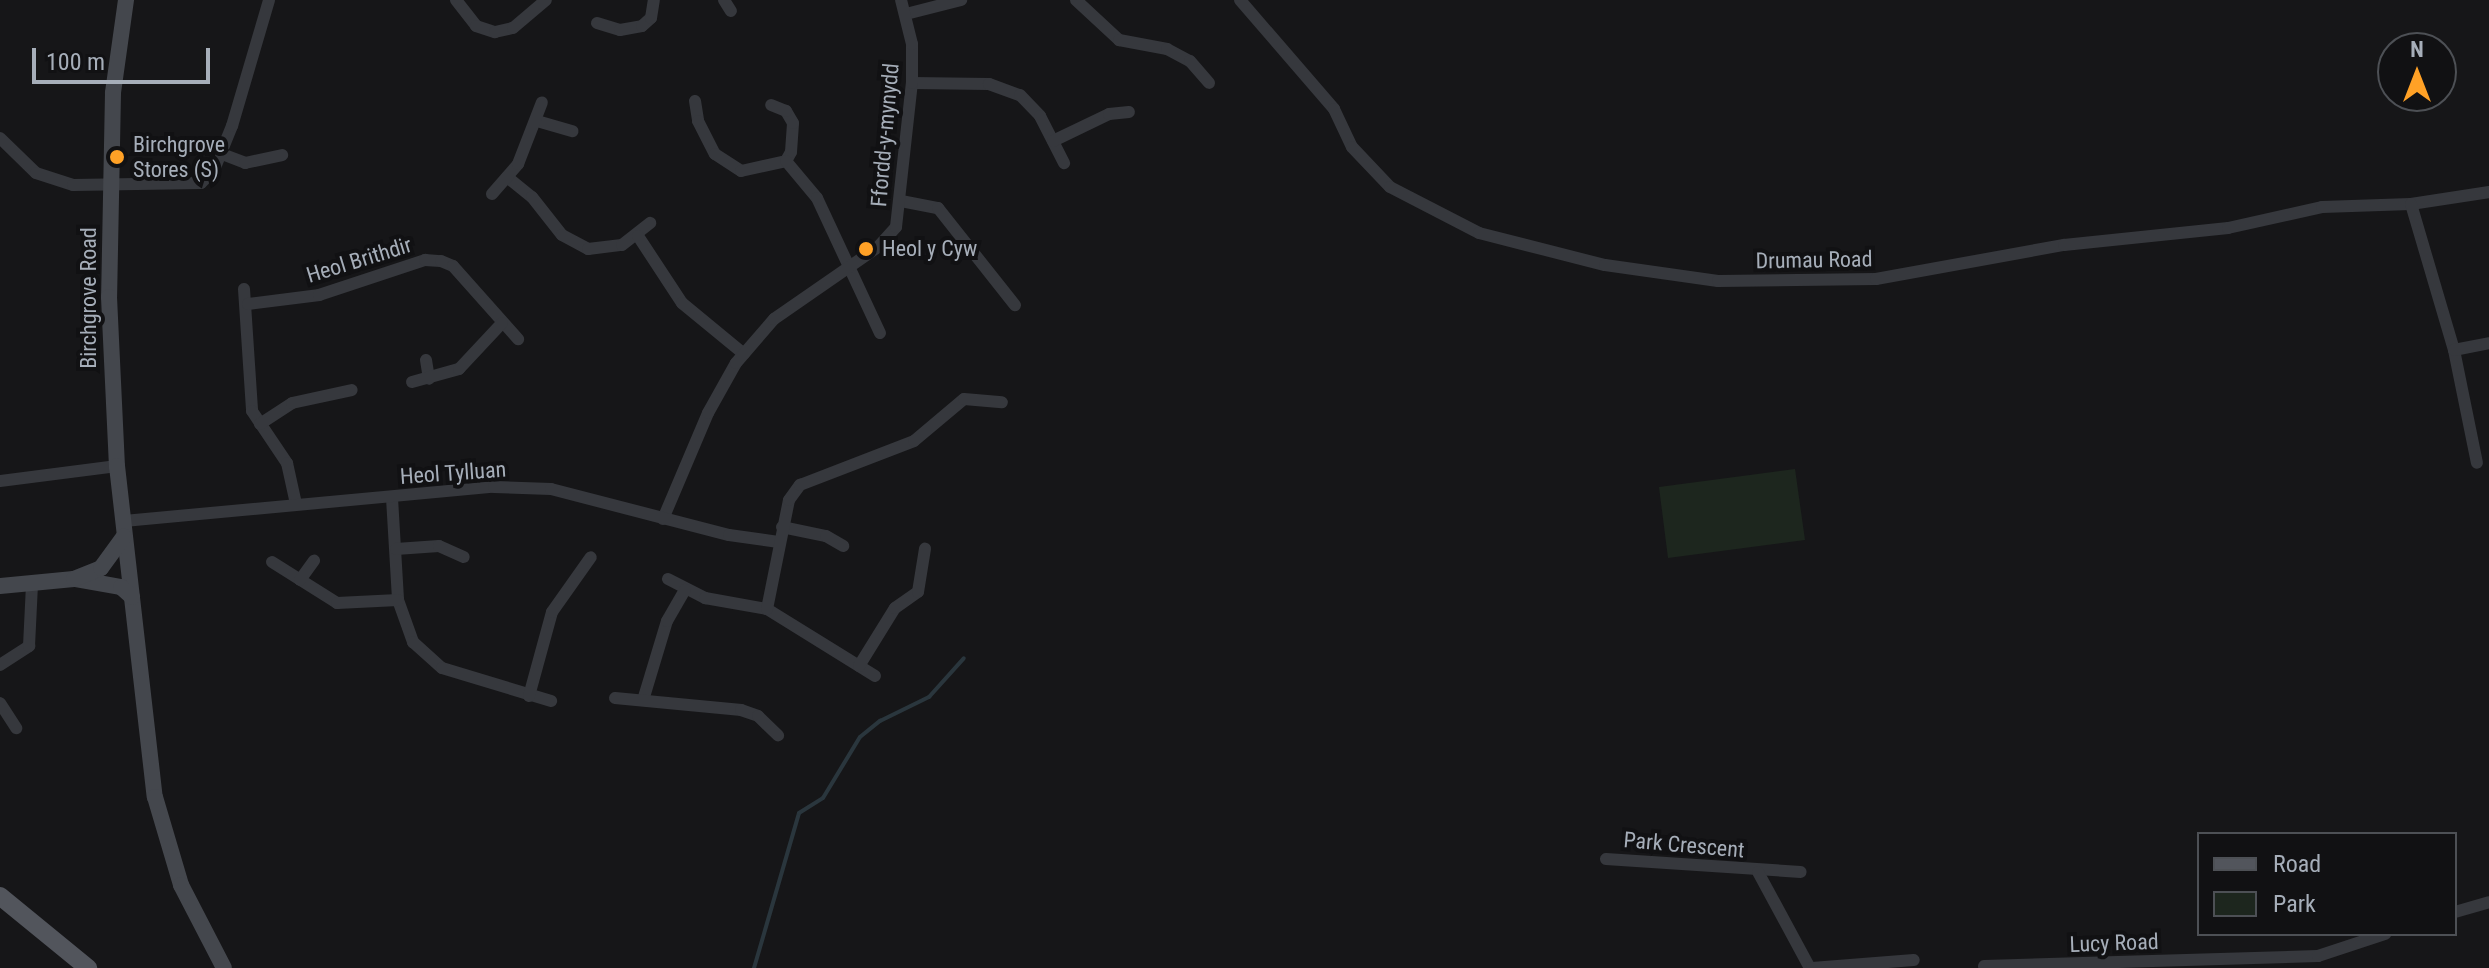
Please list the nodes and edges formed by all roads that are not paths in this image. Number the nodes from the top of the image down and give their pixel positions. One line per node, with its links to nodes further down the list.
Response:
1 (126, 0): 27 (main road, Birchgrove Road)
2 (269, 0): 22 (street)
3 (456, 0): 4 (street)
4 (546, 0)
5 (654, 0): 11 (street)
6 (901, 0): 10 (street, Ffordd-y-mynydd)
7 (961, 0): 10 (street)
8 (1076, 0): 13 (street)
9 (1240, 0): 31 (street, Drumau Road)
10 (906, 14): 12 (street, Ffordd-y-mynydd)
11 (597, 23)
12 (912, 83): 21 (street); 30 (street, Ffordd-y-mynydd)
13 (1209, 83)
14 (695, 101): 24 (street)
15 (542, 102): 18 (street)
16 (771, 105): 24 (street)
17 (1129, 112): 21 (street)
18 (537, 121): 19 (street); 26 (street)
19 (573, 131)
20 (0, 138): 27 (street)
21 (1053, 141): 25 (street)
22 (222, 154): 23 (street); 27 (street)
23 (282, 155)
24 (786, 161): 34 (street)
25 (1064, 163)
26 (507, 177): 29 (street); 33 (street)
27 (112, 187): 51 (main road, Birchgrove Road)
28 (2489, 192): 31 (street, Drumau Road)
29 (492, 194)
30 (901, 201): 34 (street, Ffordd-y-mynydd); 37 (street)
31 (2411, 204): 42 (street)
32 (650, 223): 33 (street)
33 (638, 236): 43 (street)
34 (851, 266): 39 (street); 43 (street, Ffordd-y-mynydd)
35 (244, 289): 36 (street)
36 (248, 304): 38 (street, Heol Brithdir); 49 (street)
37 (1015, 305)
38 (502, 323): 40 (street, Heol Brithdir); 45 (street)
39 (880, 333)
40 (518, 339)
41 (2489, 343): 42 (street)
42 (2454, 350): 50 (street)
43 (744, 354): 55 (street, Ffordd-y-mynydd)
44 (426, 360): 45 (street)
45 (429, 379): 46 (street)
46 (412, 382)
47 (352, 390): 49 (street)
48 (1002, 402): 57 (street)
49 (260, 424): 54 (street)
50 (2477, 463)
51 (117, 466): 52 (street); 56 (main road, Birchgrove Road)
52 (0, 481)
53 (392, 498): 54 (street, Heol Tylluan); 55 (street, Heol Tylluan); 60 (street)
54 (296, 504): 56 (street, Heol Tylluan)
55 (663, 519): 58 (street, Heol Tylluan)
56 (124, 527): 66 (main road); 72 (main road, Birchgrove Road)
57 (782, 527): 58 (street); 59 (street)
58 (779, 542): 74 (street)
59 (843, 546)
60 (396, 549): 62 (street); 73 (street)
61 (925, 549): 76 (street)
62 (464, 557)
63 (591, 557): 78 (street)
64 (314, 561): 68 (street)
65 (272, 562): 68 (street)
66 (74, 579): 69 (main road); 72 (main road)
67 (668, 579): 71 (street)
68 (300, 580): 73 (street)
69 (32, 584): 70 (main road); 75 (street)
70 (0, 586)
71 (685, 590): 74 (street); 79 (street)
72 (132, 597): 95 (main road, Birchgrove Road)
73 (398, 600): 78 (street)
74 (767, 609): 76 (street)
75 (0, 665)
76 (859, 666): 77 (street)
77 (875, 676)
78 (529, 696): 81 (street)
79 (644, 697): 80 (street); 84 (street)
80 (615, 698)
81 (551, 701)
82 (0, 703): 83 (street)
83 (16, 728)
84 (778, 735)
85 (1606, 859): 86 (street, Park Crescent)
86 (1758, 872): 87 (street, Park Crescent); 96 (street, Park Crescent)
87 (1801, 872)
88 (0, 896): 94 (main road)
89 (2489, 902): 90 (street)
90 (2457, 911)
91 (2379, 936): 93 (street, Lucy Road)
92 (1914, 960): 96 (street)
93 (1984, 966)
94 (88, 968)
95 (224, 968)
96 (1811, 968)

